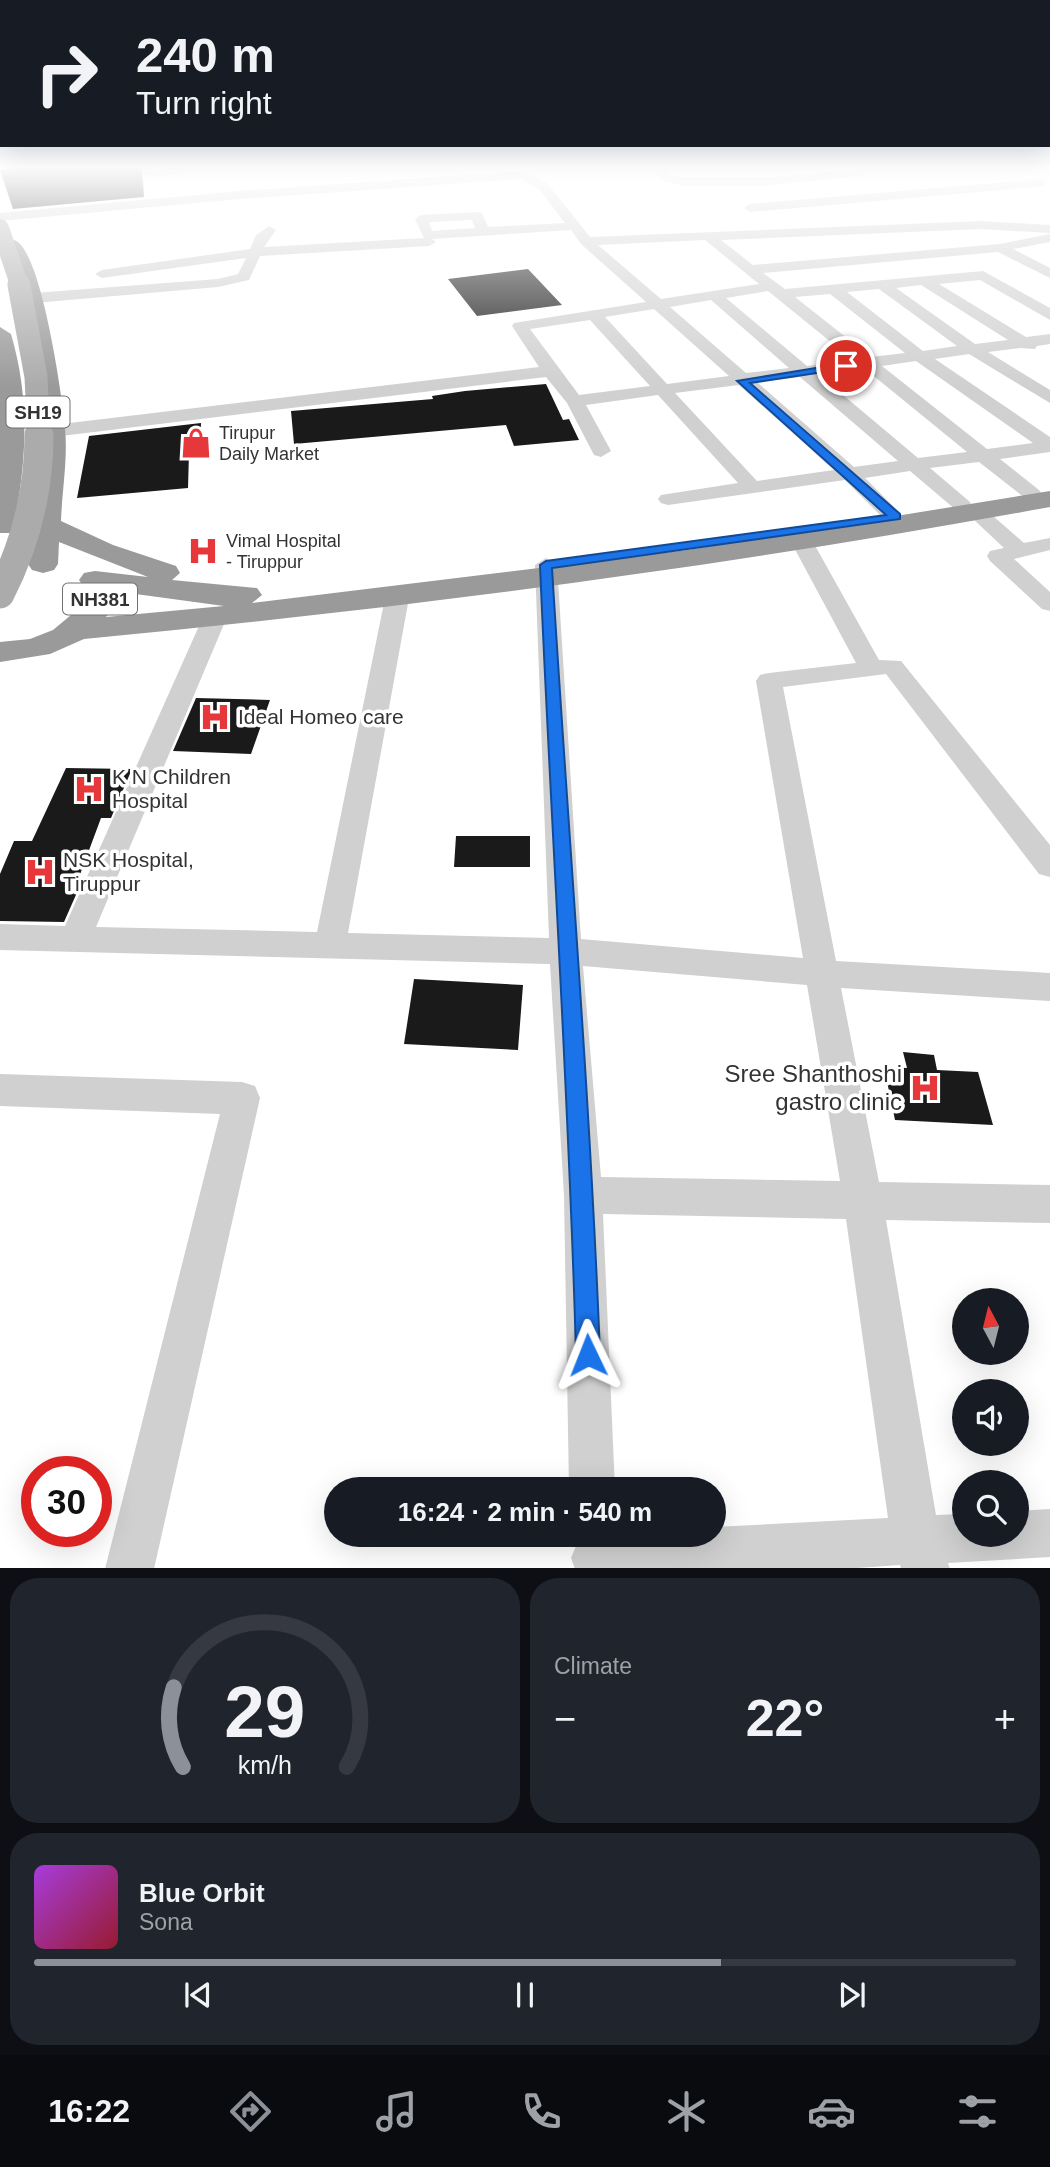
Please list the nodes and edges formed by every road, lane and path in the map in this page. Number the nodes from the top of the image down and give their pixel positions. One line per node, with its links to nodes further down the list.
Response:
1 (4, 241): 60 (main road, SH19, bridge)
2 (12, 241): 21 (highway, NH381)
3 (259, 241): 9 (street)
4 (586, 241): 23 (street)
5 (716, 241): 11 (street)
6 (1030, 241): 8 (street)
7 (429, 242): 9 (street)
8 (1000, 248): 10 (street); 12 (street)
9 (255, 253): 15 (street); 21 (street)
10 (940, 254): 11 (street); 14 (street)
11 (754, 269): 20 (street)
12 (1050, 274)
13 (0, 275): 55 (main road, SH19)
14 (975, 276): 17 (street); 25 (street)
15 (82, 277)
16 (55, 280): 21 (street)
17 (924, 281): 18 (street); 28 (street)
18 (883, 285): 19 (street); 29 (street)
19 (833, 289): 20 (street); 30 (street)
20 (779, 290): 22 (street); 32 (street)
21 (31, 291): 39 (highway, NH381)
22 (712, 294): 23 (street); 34 (street)
23 (655, 302): 24 (street); 35 (street)
24 (592, 313): 33 (street); 36 (street)
25 (1050, 315)
26 (0, 334): 50 (highway)
27 (1050, 339): 28 (street)
28 (1024, 342): 29 (street); 31 (street)
29 (972, 349): 30 (street); 37 (street)
30 (919, 356): 32 (street); 40 (street)
31 (1050, 358)
32 (867, 363): 34 (street); 42 (street)
33 (550, 371): 38 (street); 39 (street)
34 (805, 372): 35 (street); 43 (street)
35 (742, 381): 36 (street); 44 (street)
36 (666, 390): 38 (street); 45 (street)
37 (1050, 398)
38 (575, 401): 41 (street)
39 (53, 431): 51 (highway, NH381)
40 (1050, 446): 42 (street)
41 (601, 451)
42 (982, 455): 43 (street); 46 (street)
43 (918, 466): 44 (street); 48 (street)
44 (851, 475): 45 (street); 49 (street)
45 (753, 488): 47 (street)
46 (1044, 495): 48 (highway, NH381)
47 (668, 499)
48 (971, 510): 49 (highway, NH381); 54 (street)
49 (899, 521): 52 (highway, NH381); 58 (highway, NH381)
50 (0, 524): 51 (highway)
51 (44, 524): 56 (highway, NH381); 63 (highway)
52 (802, 542): 58 (highway, NH381); 66 (street)
53 (1050, 544): 54 (street)
54 (1020, 551): 62 (street)
55 (0, 558)
56 (43, 564): 57 (highway, NH381); 59 (highway, NH381)
57 (0, 571)
58 (545, 573): 61 (highway, NH381); 63 (highway, NH381); 71 (street)
59 (95, 580): 63 (highway, NH381); 64 (highway, NH381)
60 (0, 594)
61 (397, 597): 63 (highway, NH381); 70 (street)
62 (1050, 604)
63 (222, 607): 64 (highway, NH381); 69 (street)
64 (76, 630): 65 (highway, NH381)
65 (0, 652)
66 (871, 668): 67 (street); 72 (street)
67 (1050, 866)
68 (0, 937): 69 (street)
69 (75, 939): 70 (street)
70 (330, 945): 71 (street)
71 (566, 951): 72 (street); 75 (street)
72 (821, 973): 73 (street); 76 (street)
73 (1050, 987)
74 (0, 1090): 82 (street)
75 (583, 1195): 76 (street); 78 (street)
76 (863, 1200): 77 (street); 81 (street)
77 (1050, 1204)
78 (592, 1477)
79 (1050, 1533): 81 (street)
80 (595, 1554): 81 (street)
81 (921, 1555)
82 (129, 1568)

